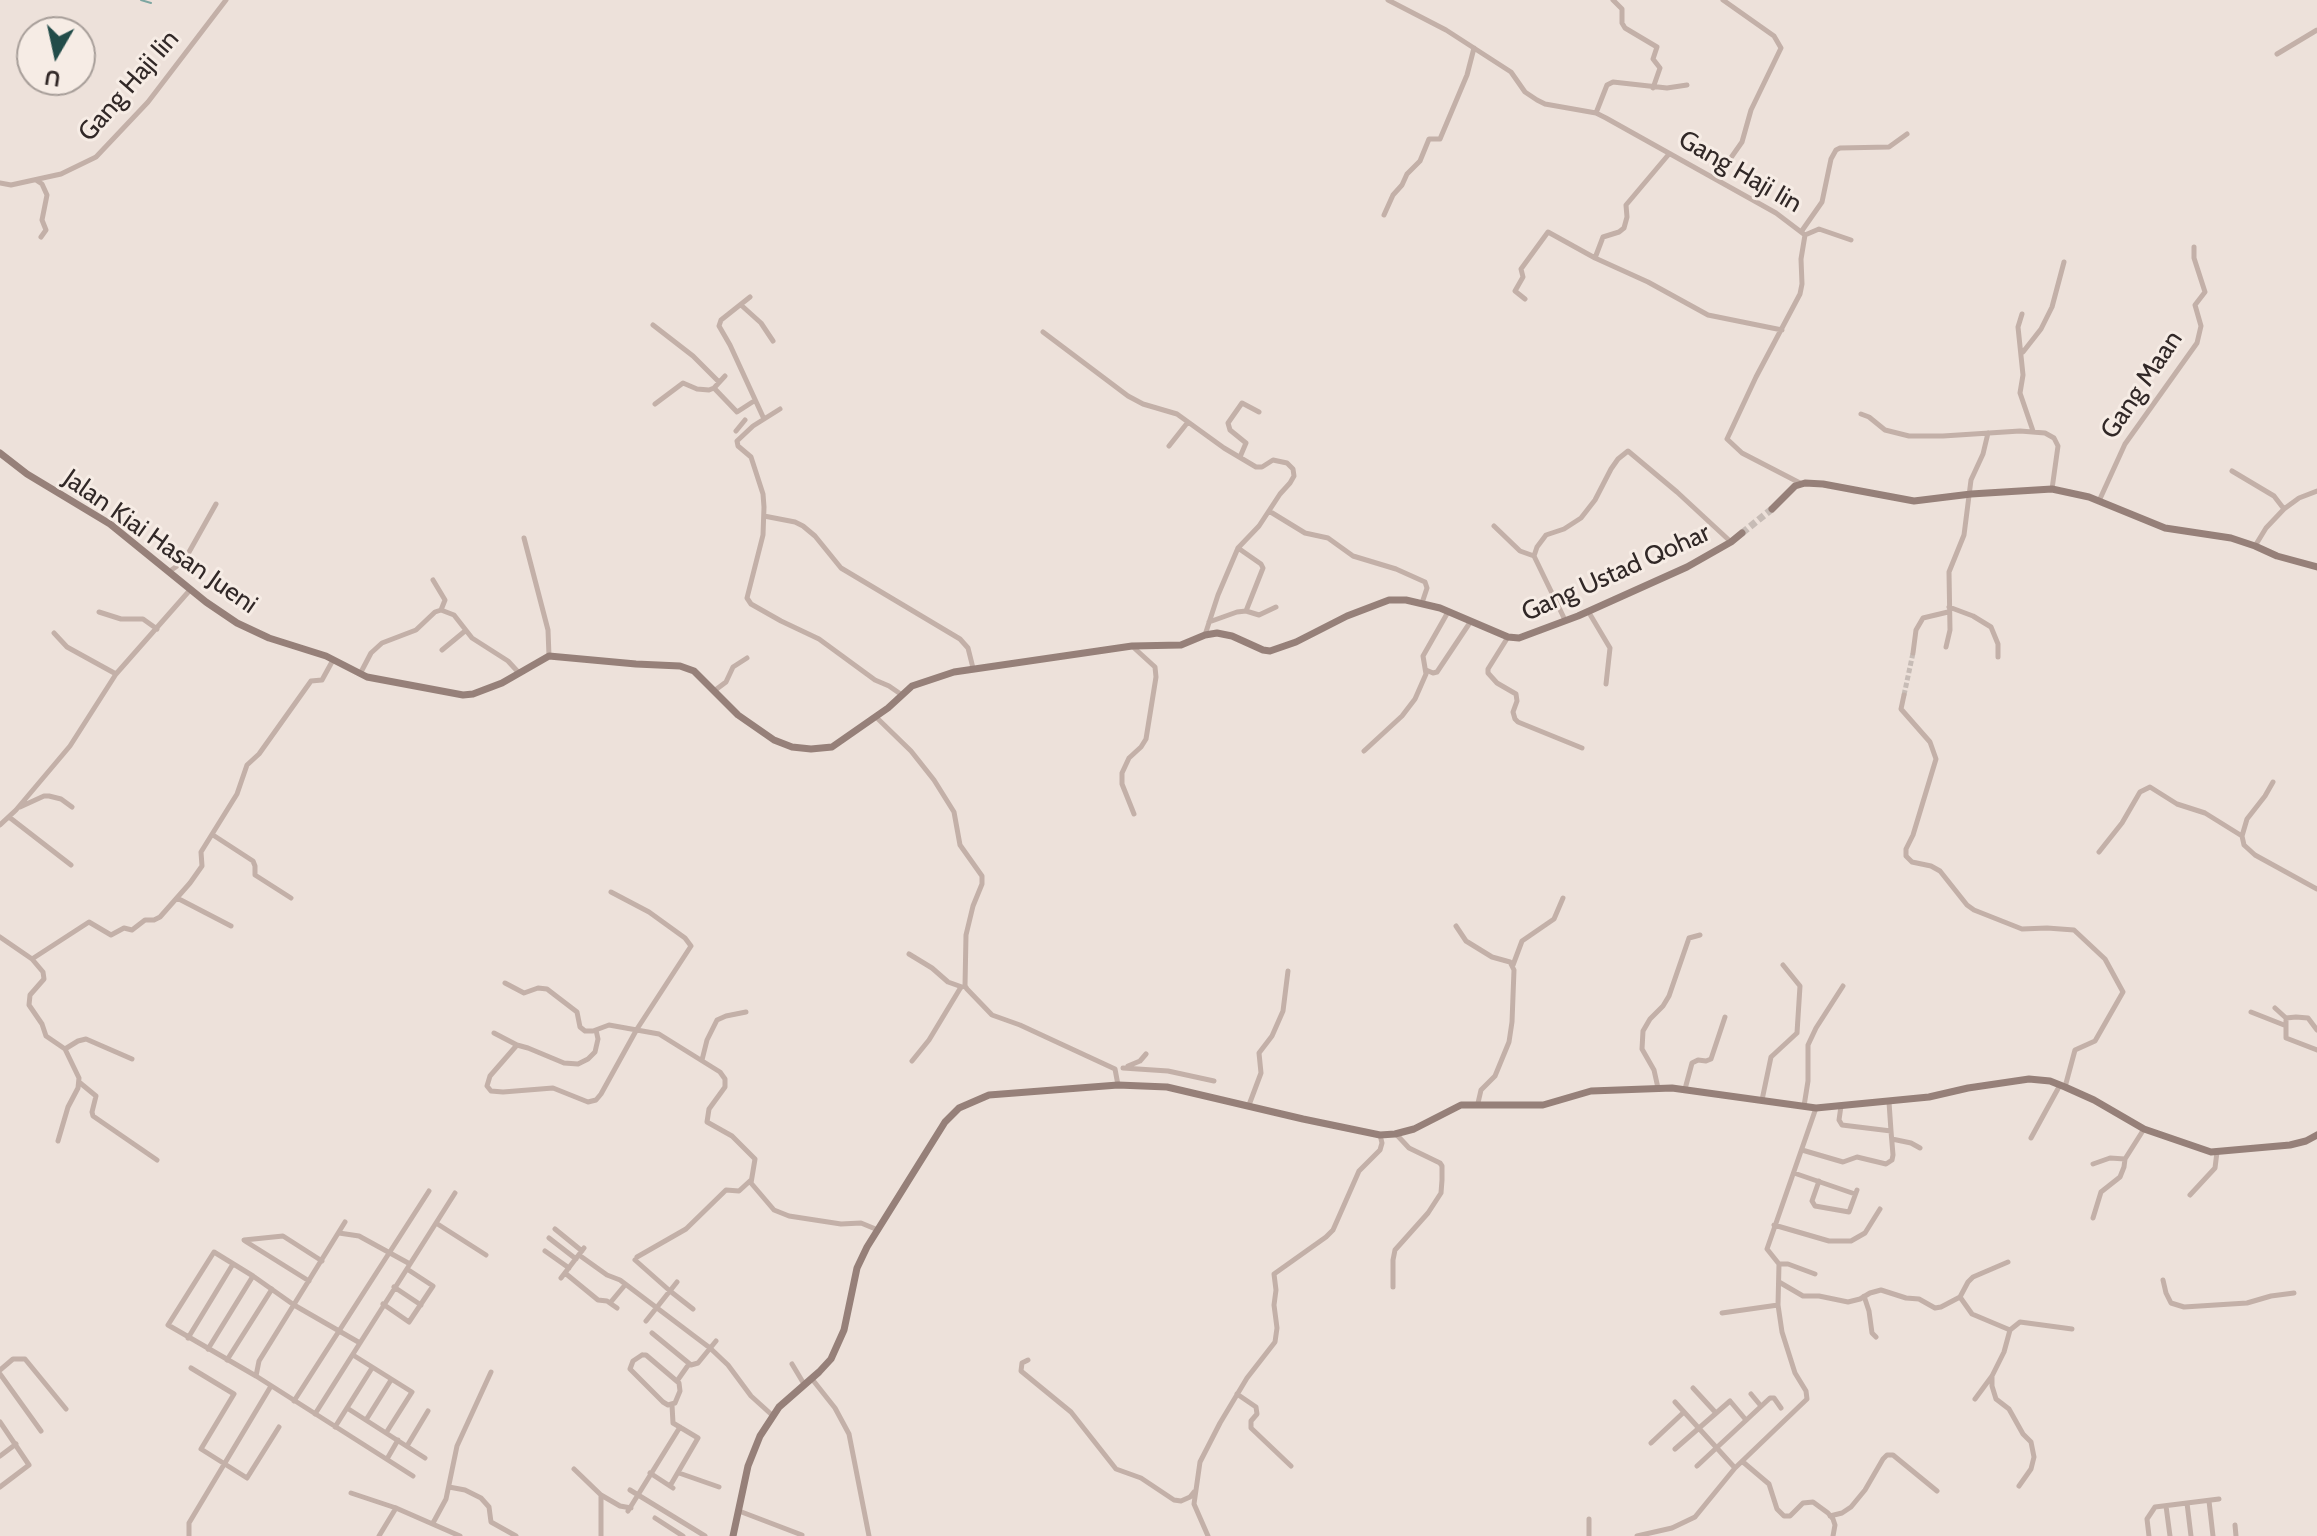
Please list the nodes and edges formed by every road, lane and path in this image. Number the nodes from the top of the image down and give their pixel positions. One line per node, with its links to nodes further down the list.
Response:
1 (226, 0): 15 (street, Gang Haji Iin)
2 (1388, 0): 5 (street, Gang Haji Iin)
3 (1613, 0): 10 (street)
4 (1723, 0): 14 (street)
5 (1399, 3): 7 (street, Gang Haji Iin)
6 (2317, 30): 8 (street)
7 (1474, 48): 11 (street, Gang Haji Iin); 17 (street)
8 (2277, 54)
9 (1687, 85): 10 (street)
10 (1653, 88): 11 (street)
11 (1596, 113): 13 (street, Gang Haji Iin)
12 (1907, 134): 18 (street)
13 (1669, 154): 14 (street, Gang Haji Iin); 22 (street)
14 (1716, 179): 18 (street, Gang Haji Iin)
15 (31, 180): 16 (street, Gang Haji Iin); 19 (street)
16 (0, 183)
17 (1384, 215)
18 (1803, 234): 20 (street); 29 (street, Gang Haji Iin)
19 (41, 237)
20 (1851, 240)
21 (2194, 247): 54 (street, Gang Maan)
22 (1595, 258): 25 (street); 29 (street)
23 (2064, 262): 32 (street)
24 (750, 297): 26 (street)
25 (1525, 299)
26 (741, 305): 31 (street); 35 (street)
27 (2022, 314): 32 (street)
28 (653, 325): 34 (street)
29 (1782, 330): 50 (street, Gang Haji Iin)
30 (1043, 332): 42 (street)
31 (773, 341)
32 (2022, 353): 43 (street)
33 (725, 376): 34 (street)
34 (716, 385): 35 (street); 36 (street)
35 (754, 401): 40 (street)
36 (655, 404)
37 (780, 409): 40 (street)
38 (1259, 412): 48 (street)
39 (1861, 414): 44 (street)
40 (764, 419): 45 (street)
41 (745, 420): 45 (street)
42 (1188, 422): 46 (street); 48 (street)
43 (2033, 431): 44 (street); 51 (street)
44 (1988, 433): 53 (street)
45 (741, 436): 59 (street)
46 (1169, 446)
47 (0, 453): 68 (street, Jalan Kiai Hasan Jueni)
48 (1240, 457): 58 (street)
49 (2232, 471): 57 (street)
50 (1800, 483): 53 (street); 56 (street)
51 (2052, 489): 53 (street); 54 (street)
52 (2317, 491): 57 (street)
53 (1971, 494): 73 (street)
54 (2099, 501): 64 (street)
55 (216, 504): 68 (street)
56 (1772, 509)
57 (2284, 509): 64 (street)
58 (1269, 511): 65 (street); 71 (street)
59 (764, 516): 95 (street); 102 (street)
60 (1494, 526): 66 (street)
61 (1742, 533): 63 (street, Gang Ustad Qohar)
62 (524, 538): 91 (street)
63 (1731, 542): 66 (street); 77 (street, Gang Ustad Qohar)
64 (2255, 546): 67 (street)
65 (1238, 548): 75 (street); 81 (street)
66 (1534, 556): 80 (street)
67 (2317, 567)
68 (169, 572): 70 (street, Jalan Kiai Hasan Jueni)
69 (433, 580): 74 (street)
70 (190, 590): 82 (street); 94 (street, Jalan Kiai Hasan Jueni)
71 (1422, 603): 76 (street, Gang Ustad Qohar); 85 (street, Gang Ustad Qohar)
72 (1276, 607): 75 (street)
73 (1948, 609): 88 (street); 90 (street); 92 (street)
74 (441, 610): 83 (street); 98 (street)
75 (1246, 611): 81 (street)
76 (1448, 611): 79 (street, Gang Ustad Qohar); 96 (street)
77 (1588, 611): 80 (street, Gang Ustad Qohar); 100 (street)
78 (99, 612): 82 (street)
79 (1471, 620): 86 (street, Gang Ustad Qohar); 96 (street)
80 (1565, 620): 86 (street, Gang Ustad Qohar)
81 (1209, 623): 85 (street)
82 (157, 629): 97 (street)
83 (465, 631): 89 (street); 99 (street)
84 (54, 633): 97 (street)
85 (1205, 635): 87 (street, Gang Ustad Qohar)
86 (1508, 637): 105 (street)
87 (1132, 646): 95 (street); 110 (street)
88 (1946, 647)
89 (442, 650)
90 (1913, 653)
91 (549, 656): 99 (street, Jalan Kiai Hasan Jueni); 101 (street)
92 (1998, 657)
93 (747, 658): 101 (street)
94 (333, 659): 98 (street, Jalan Kiai Hasan Jueni); 113 (street)
95 (973, 668): 102 (street)
96 (1426, 670): 106 (street)
97 (116, 674): 109 (street)
98 (360, 674): 99 (street, Jalan Kiai Hasan Jueni)
99 (519, 674)
100 (1606, 684)
101 (714, 691): 104 (street)
102 (902, 695): 104 (street)
103 (1904, 695): 155 (street)
104 (876, 717): 132 (street)
105 (1582, 748)
106 (1364, 751)
107 (2273, 782): 114 (street)
108 (72, 807): 109 (street)
109 (16, 810): 111 (street)
110 (1134, 814)
111 (9, 817): 112 (street); 116 (street)
112 (0, 825)
113 (213, 835): 119 (street); 120 (street)
114 (2242, 836): 115 (street); 117 (street)
115 (2099, 852)
116 (71, 865)
117 (2317, 889)
118 (611, 892): 139 (street)
119 (177, 898): 122 (street); 127 (street)
120 (291, 898)
121 (1563, 898): 129 (street)
122 (231, 926)
123 (1456, 926): 129 (street)
124 (1700, 935): 156 (street)
125 (0, 937): 127 (street)
126 (909, 954): 132 (street)
127 (32, 959): 144 (street)
128 (1783, 965): 158 (street)
129 (1513, 966): 160 (street)
130 (1288, 971): 162 (street)
131 (505, 983): 140 (street)
132 (963, 986): 149 (street); 151 (street)
133 (1843, 986): 161 (street)
134 (2275, 1008): 138 (street)
135 (746, 1012): 148 (street)
136 (2251, 1012): 138 (street)
137 (1725, 1017): 157 (street)
138 (2285, 1022): 141 (street); 145 (street)
139 (637, 1029): 140 (street); 143 (street); 148 (street)
140 (596, 1030): 143 (street)
141 (2317, 1030)
142 (494, 1033): 143 (street)
143 (517, 1045)
144 (65, 1049): 147 (street); 153 (street)
145 (2317, 1050)
146 (1146, 1054): 150 (street)
147 (132, 1059)
148 (702, 1060): 180 (street)
149 (912, 1061)
150 (1123, 1068): 151 (street); 152 (street)
151 (1115, 1069): 154 (street)
152 (1214, 1081)
153 (79, 1082): 172 (street); 177 (street)
154 (1118, 1085): 162 (street); 191 (street)
155 (2062, 1086): 159 (street); 166 (street); 170 (street)
156 (1658, 1088): 157 (street); 160 (street)
157 (1685, 1089): 158 (street)
158 (1762, 1101): 161 (street)
159 (1889, 1102): 163 (street); 165 (street)
160 (1478, 1103): 167 (street)
161 (1805, 1103): 164 (street)
162 (1249, 1105): 168 (street)
163 (1841, 1106): 164 (street); 165 (street)
164 (1816, 1108): 174 (street)
165 (1891, 1131): 171 (street)
166 (2143, 1132): 175 (street); 176 (street)
167 (1395, 1134): 168 (street); 212 (street)
168 (1380, 1135): 255 (street)
169 (2317, 1135): 175 (street)
170 (2031, 1138)
171 (1892, 1139): 173 (street); 174 (street)
172 (58, 1141)
173 (1920, 1148)
174 (1802, 1150): 179 (street)
175 (2217, 1158): 184 (street)
176 (2125, 1159): 178 (street); 186 (street)
177 (157, 1160)
178 (2093, 1164)
179 (1794, 1173): 181 (street); 189 (street)
180 (751, 1180): 191 (street); 214 (street)
181 (1819, 1181): 181 (street)
182 (429, 1191): 194 (street)
183 (455, 1193): 188 (street)
184 (2190, 1195)
185 (1880, 1209): 189 (street)
186 (2093, 1218)
187 (345, 1222): 192 (street)
188 (436, 1223): 197 (street); 202 (street)
189 (1774, 1225): 201 (street)
190 (555, 1229): 196 (street)
191 (878, 1230): 249 (street)
192 (339, 1233): 194 (street); 198 (street)
193 (549, 1238): 196 (street)
194 (388, 1251): 202 (street); 230 (street)
195 (545, 1251): 203 (street)
196 (580, 1253): 203 (street); 210 (street)
197 (486, 1255)
198 (322, 1261): 207 (street); 207 (street)
199 (2008, 1262): 217 (street)
200 (233, 1264): 205 (street); 233 (street); 233 (street)
201 (1779, 1264): 204 (street); 209 (street)
202 (409, 1266): 211 (street); 221 (street)
203 (565, 1273): 218 (street)
204 (1815, 1274)
205 (253, 1276): 213 (street); 237 (street)
206 (2163, 1280): 215 (street)
207 (309, 1281): 220 (street)
208 (677, 1282): 214 (street)
209 (1779, 1282): 216 (street); 222 (street)
210 (625, 1285): 218 (street); 223 (street)
211 (394, 1287): 219 (street); 221 (street)
212 (1393, 1287)
213 (272, 1289): 220 (street); 239 (street)
214 (670, 1291): 223 (street); 225 (street)
215 (2294, 1293)
216 (1864, 1296): 217 (street); 232 (street)
217 (1960, 1297): 229 (street)
218 (610, 1303): 224 (street)
219 (383, 1304): 221 (street); 235 (street)
220 (294, 1305): 230 (street); 247 (street)
221 (421, 1305)
222 (1778, 1305): 226 (street); 288 (street)
223 (657, 1307): 227 (street); 236 (street)
224 (617, 1308)
225 (693, 1309)
226 (1722, 1313)
227 (646, 1321)
228 (2072, 1329): 229 (street)
229 (2010, 1330): 248 (street)
230 (339, 1331): 235 (street); 258 (street)
231 (652, 1333): 241 (street)
232 (1876, 1337)
233 (188, 1338): 237 (street)
234 (716, 1341): 236 (street)
235 (360, 1343): 238 (street)
236 (710, 1348): 241 (street); 269 (street)
237 (208, 1349): 239 (street)
238 (353, 1355): 244 (street); 268 (street)
239 (227, 1360): 247 (street)
240 (1028, 1360): 308 (street)
241 (689, 1364): 251 (street)
242 (792, 1364): 252 (street)
243 (191, 1368): 289 (street)
244 (372, 1368): 250 (street); 262 (street)
245 (0, 1372): 264 (street); 277 (street)
246 (491, 1372): 300 (street)
247 (256, 1376): 253 (street)
248 (1992, 1376): 257 (street); 298 (street)
249 (812, 1379): 252 (street); 332 (street)
250 (391, 1380): 270 (street); 278 (street)
251 (677, 1381): 260 (street); 260 (street)
252 (804, 1384): 269 (street)
253 (271, 1386): 258 (street); 289 (street)
254 (1693, 1388): 267 (street)
255 (1237, 1394): 290 (street); 297 (street)
256 (1751, 1394): 261 (street)
257 (1975, 1399)
258 (294, 1401): 268 (street)
259 (1675, 1402): 266 (street)
260 (672, 1405): 275 (street)
261 (1761, 1406): 263 (street); 271 (street)
262 (347, 1408): 270 (street); 274 (street)
263 (1781, 1408)
264 (66, 1409)
265 (428, 1411): 282 (street)
266 (1684, 1412): 276 (street); 280 (street)
267 (1716, 1413): 271 (street); 276 (street)
268 (315, 1414): 274 (street)
269 (772, 1415): 315 (street)
270 (366, 1420): 278 (street)
271 (1746, 1420): 283 (street)
272 (1, 1425): 281 (street)
273 (279, 1427): 289 (street)
274 (335, 1427): 287 (street)
275 (680, 1427): 294 (street); 295 (street)
276 (1698, 1429): 283 (street); 284 (street)
277 (41, 1431)
278 (386, 1433): 279 (street)
279 (398, 1440): 282 (street); 287 (street)
280 (1651, 1443)
281 (16, 1444): 285 (street); 299 (street)
282 (407, 1446): 286 (street)
283 (1716, 1448): 291 (street); 292 (street)
284 (1675, 1449)
285 (0, 1456)
286 (425, 1458)
287 (387, 1459): 296 (street)
288 (1743, 1462): 292 (street); 316 (street)
289 (224, 1463): 324 (street)
290 (1291, 1466)
291 (1697, 1466)
292 (1735, 1468): 320 (street)
293 (574, 1469): 305 (street)
294 (650, 1473): 295 (street); 306 (street)
295 (679, 1473): 301 (street)
296 (413, 1476)
297 (1197, 1486): 308 (street); 313 (street)
298 (2019, 1486)
299 (0, 1487)
300 (449, 1487): 318 (street); 327 (street)
301 (719, 1487)
302 (630, 1490): 306 (street)
303 (1937, 1491): 316 (street)
304 (351, 1493): 312 (street)
305 (601, 1495): 306 (street); 328 (street)
306 (638, 1495): 314 (street)
307 (2219, 1499): 309 (street)
308 (1181, 1501): 313 (street)
309 (2209, 1501): 310 (street); 340 (street)
310 (2187, 1503): 311 (street); 339 (street)
311 (2166, 1506): 321 (street); 338 (street)
312 (396, 1508): 318 (street); 325 (street)
313 (1195, 1508): 333 (street)
314 (660, 1510): 329 (street); 330 (street)
315 (739, 1511): 322 (street); 331 (street)
316 (1830, 1516): 337 (street)
317 (1589, 1519): 334 (street)
318 (433, 1523): 326 (street)
319 (2235, 1525): 341 (street)
320 (1672, 1528): 323 (street); 336 (street)
321 (2146, 1534)
322 (802, 1535)
323 (1646, 1535): 335 (street)
324 (189, 1536)
325 (379, 1536)
326 (460, 1536)
327 (516, 1536)
328 (601, 1536)
329 (683, 1536)
330 (705, 1536)
331 (733, 1536)
332 (869, 1536)
333 (1208, 1536)
334 (1589, 1536)
335 (1637, 1536)
336 (1678, 1536)
337 (1833, 1536)
338 (2170, 1536)
339 (2191, 1536)
340 (2213, 1536)
341 (2236, 1536)

